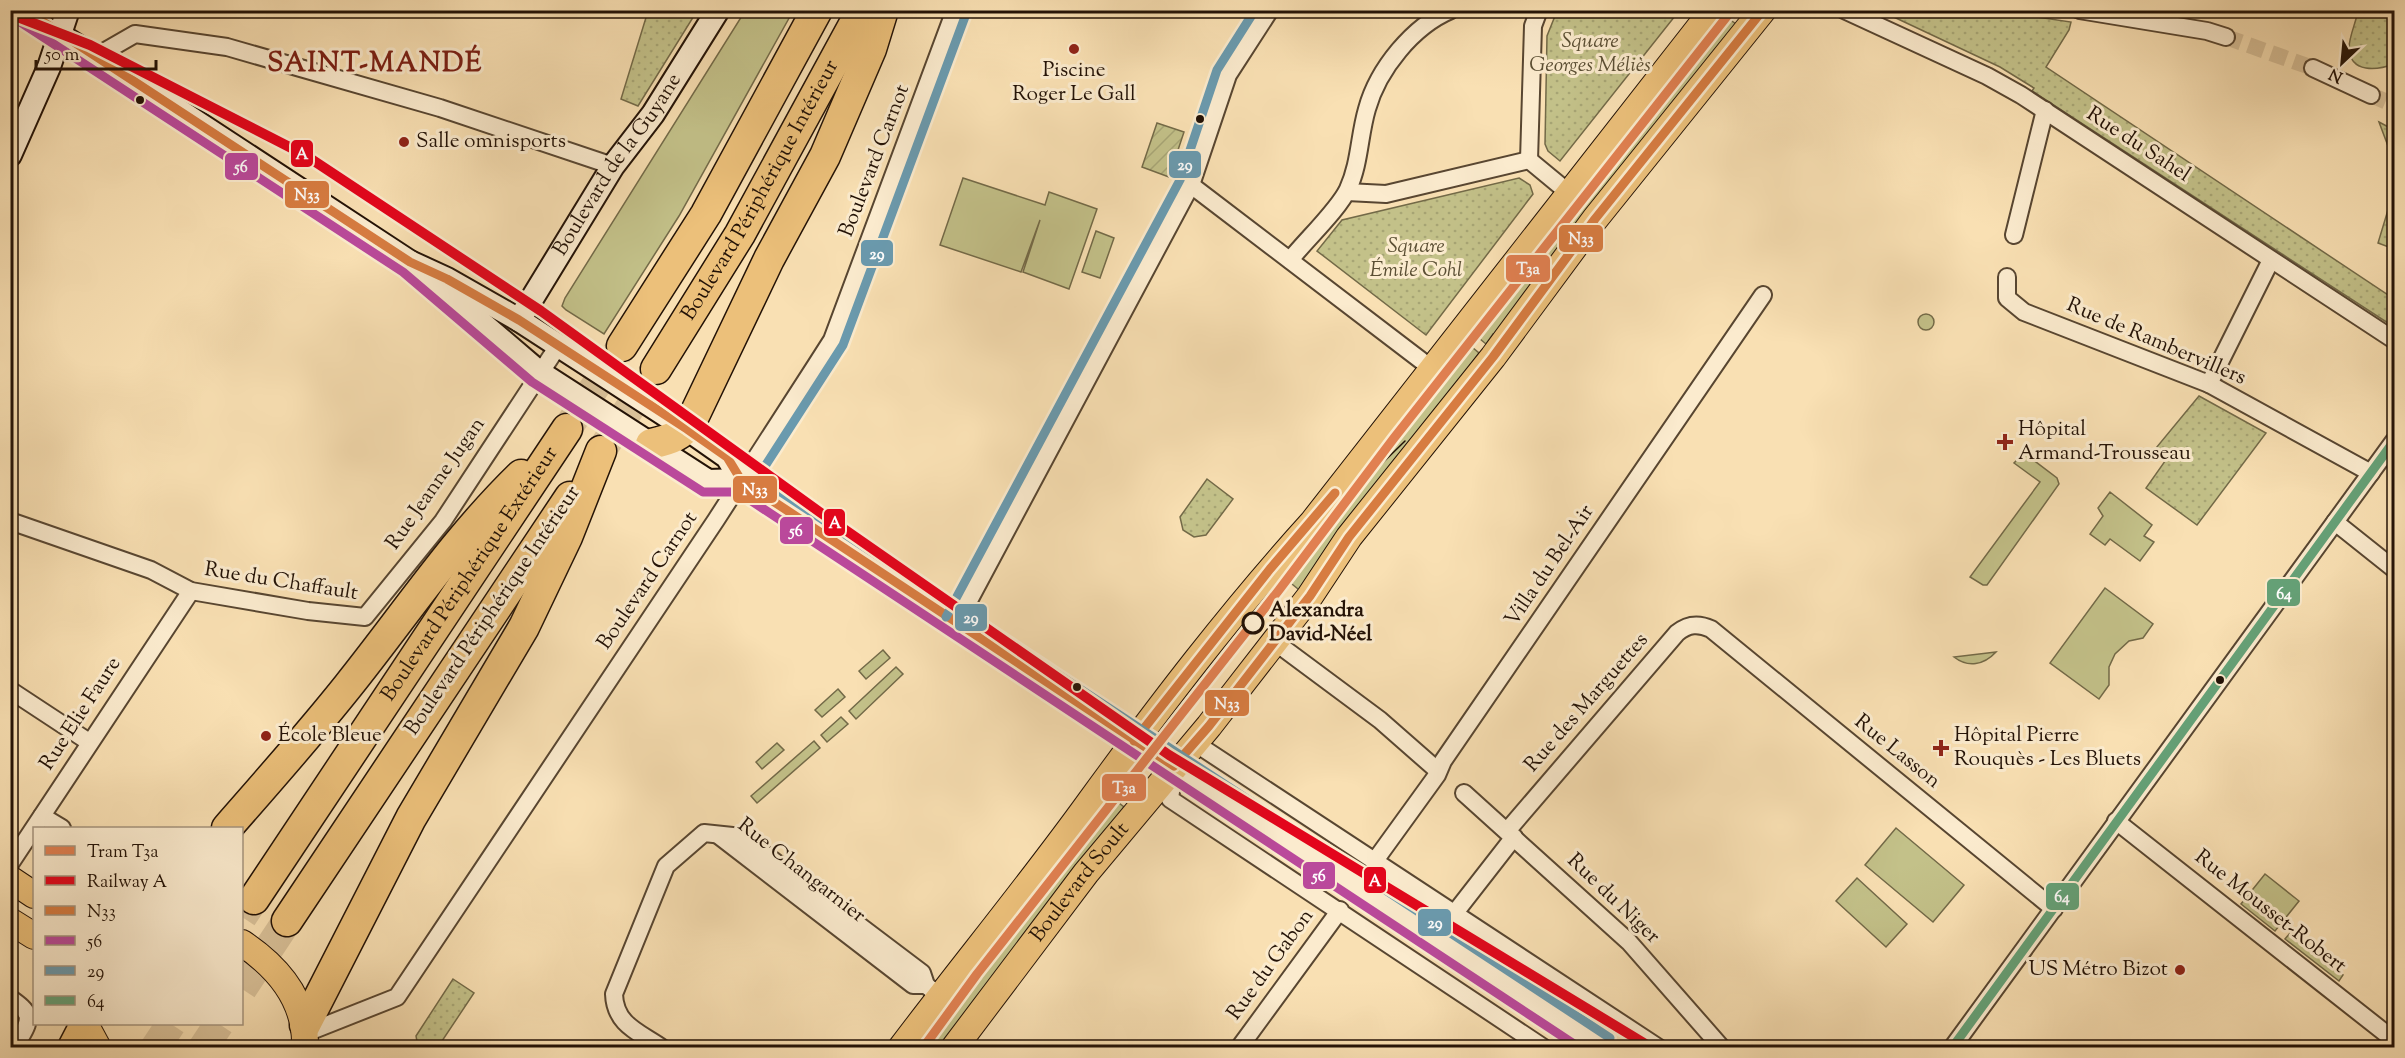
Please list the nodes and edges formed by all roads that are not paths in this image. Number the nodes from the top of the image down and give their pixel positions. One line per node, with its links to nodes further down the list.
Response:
1 (24, 10): 15 (street)
2 (68, 10): 15 (main road)
3 (718, 10): 23 (main road, Boulevard de la Guyane)
4 (817, 10): 37 (highway)
5 (862, 10): 39 (highway, Boulevard Périphérique Intérieur)
6 (883, 10): 42 (highway)
7 (955, 10): 46 (street, Boulevard Carnot)
8 (1270, 10): 24 (street)
9 (1451, 10): 25 (street)
10 (1539, 10): 22 (street)
11 (1713, 10): 26 (main road, Boulevard Soult)
12 (1763, 10): 54 (main road, Boulevard Soult)
13 (1844, 10): 20 (street, Rue du Sahel)
14 (2079, 10): 16 (street)
15 (60, 35): 17 (main road); 21 (main road)
16 (2226, 37)
17 (95, 57): 23 (street); 30 (main road)
18 (2313, 68): 19 (street)
19 (2371, 95)
20 (2044, 110): 27 (street); 29 (street, Rue du Sahel)
21 (10, 155)
22 (1529, 160): 25 (street); 26 (street)
23 (613, 166): 33 (main road, Boulevard de la Guyane)
24 (1191, 185): 28 (street); 52 (street)
25 (1347, 192): 28 (street)
26 (1569, 193): 38 (main road, Boulevard Soult)
27 (2014, 235)
28 (1290, 260): 38 (street)
29 (2271, 260): 34 (street, Rue du Sahel); 41 (street)
30 (410, 262): 33 (main road); 35 (main road)
31 (2007, 277): 41 (street, Rue de Rambervillers)
32 (1763, 294): 60 (street, Villa du Bel-Air)
33 (519, 320): 35 (street); 36 (main road)
34 (2394, 340)
35 (503, 344): 40 (main road)
36 (558, 346): 40 (street, Rue Jeanne Jugan); 42 (main road)
37 (622, 346)
38 (1431, 368): 56 (main road, Boulevard Soult)
39 (656, 369)
40 (539, 372): 44 (main road); 51 (street, Rue Jeanne Jugan)
41 (2209, 384): 45 (street, Rue de Rambervillers)
42 (687, 429): 44 (highway); 46 (main road)
43 (2394, 441): 45 (street)
44 (651, 444): 46 (main road)
45 (2371, 473): 48 (street)
46 (741, 480): 52 (main road); 84 (street, Boulevard Carnot)
47 (10, 521): 50 (street, Rue du Chaffault)
48 (2335, 522): 49 (street); 64 (street)
49 (2394, 569)
50 (191, 591): 51 (street, Rue du Chaffault); 57 (street, Rue Elie Faure)
51 (365, 617)
52 (957, 622): 56 (main road)
53 (1711, 629): 69 (street, Rue des Marguettes); 75 (street, Rue Lasson)
54 (1275, 642): 58 (main road, Boulevard Soult); 60 (street)
55 (10, 690): 57 (street)
56 (1134, 741): 59 (main road); 82 (main road, Boulevard Soult)
57 (89, 742): 63 (street, Rue Elie Faure)
58 (1195, 742): 59 (main road, Boulevard Soult); 70 (street)
59 (1174, 766): 62 (main road, Boulevard Soult); 92 (main road)
60 (1437, 770): 70 (street, Villa du Bel-Air)
61 (1464, 793): 69 (street, Rue du Niger)
62 (1163, 794): 76 (street); 90 (main road, Boulevard Soult)
63 (42, 816): 65 (street, Rue Elie Faure); 66 (street)
64 (2116, 821): 75 (street); 86 (street, Rue Mousset-Robert)
65 (35, 827)
66 (60, 827)
67 (228, 827): 74 (highway, Boulevard Périphérique Extérieur)
68 (33, 830): 71 (street, Rue Elie Faure)
69 (1510, 834): 77 (street, Rue des Marguettes); 94 (street, Rue du Niger)
70 (1374, 862): 77 (street)
71 (10, 864)
72 (10, 879): 73 (main road)
73 (33, 894)
74 (254, 899)
75 (2054, 909): 95 (street)
76 (1340, 910): 87 (street); 91 (street, Rue du Gabon)
77 (1454, 914): 93 (street)
78 (10, 921): 80 (main road)
79 (287, 921): 84 (highway, Boulevard Périphérique Intérieur)
80 (33, 935)
81 (243, 944): 84 (main road)
82 (933, 991): 88 (street, Rue Changarnier); 89 (main road, Boulevard Soult)
83 (10, 998): 85 (street)
84 (305, 1035)
85 (20, 1038)
86 (2394, 1040)
87 (1538, 1046)
88 (662, 1047)
89 (901, 1047)
90 (954, 1047)
91 (1239, 1047)
92 (1603, 1047)
93 (1659, 1047)
94 (1722, 1047)
95 (1952, 1047)

